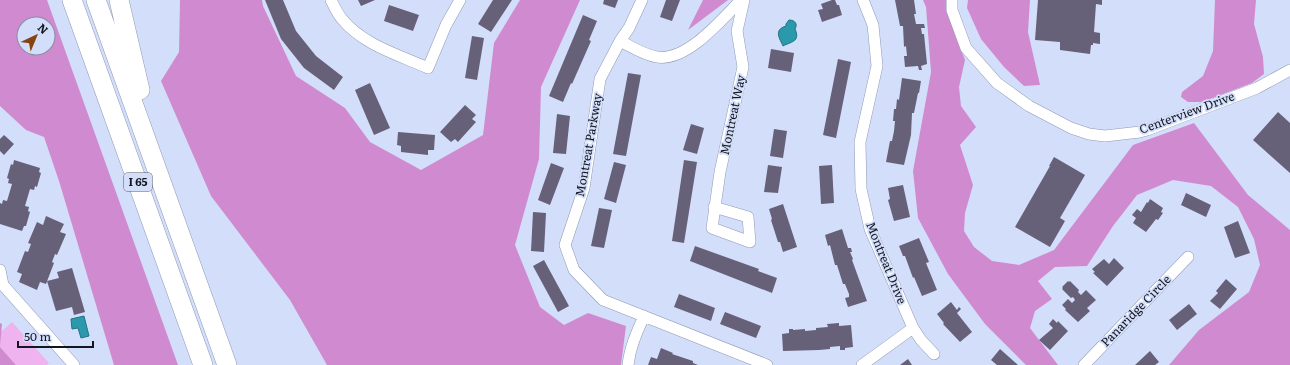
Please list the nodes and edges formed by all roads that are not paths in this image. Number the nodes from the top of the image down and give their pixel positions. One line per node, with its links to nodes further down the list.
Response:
1 (72, 0): 22 (highway, I 65)
2 (96, 0): 13 (highway, I 65)
3 (119, 0): 13 (highway)
4 (331, 0): 5 (street)
5 (460, 0)
6 (642, 0): 11 (street, Montreat Parkway)
7 (741, 0): 11 (street)
8 (744, 0): 14 (street, Montreat Way)
9 (863, 0): 19 (street, Montreat Drive)
10 (952, 0): 12 (street, Centerview Drive)
11 (620, 41): 18 (street, Montreat Parkway)
12 (1290, 70)
13 (164, 187): 23 (highway, I 65)
14 (714, 207)
15 (1188, 257): 27 (street, Panaridge Circle)
16 (0, 270): 17 (street)
17 (1, 285): 21 (street)
18 (644, 316): 24 (street); 25 (street, Montreat Parkway)
19 (913, 328): 20 (street, Montreat Drive); 26 (street)
20 (934, 354)
21 (74, 365)
22 (203, 365)
23 (227, 365)
24 (628, 365)
25 (767, 365)
26 (862, 365)
27 (1084, 365)

